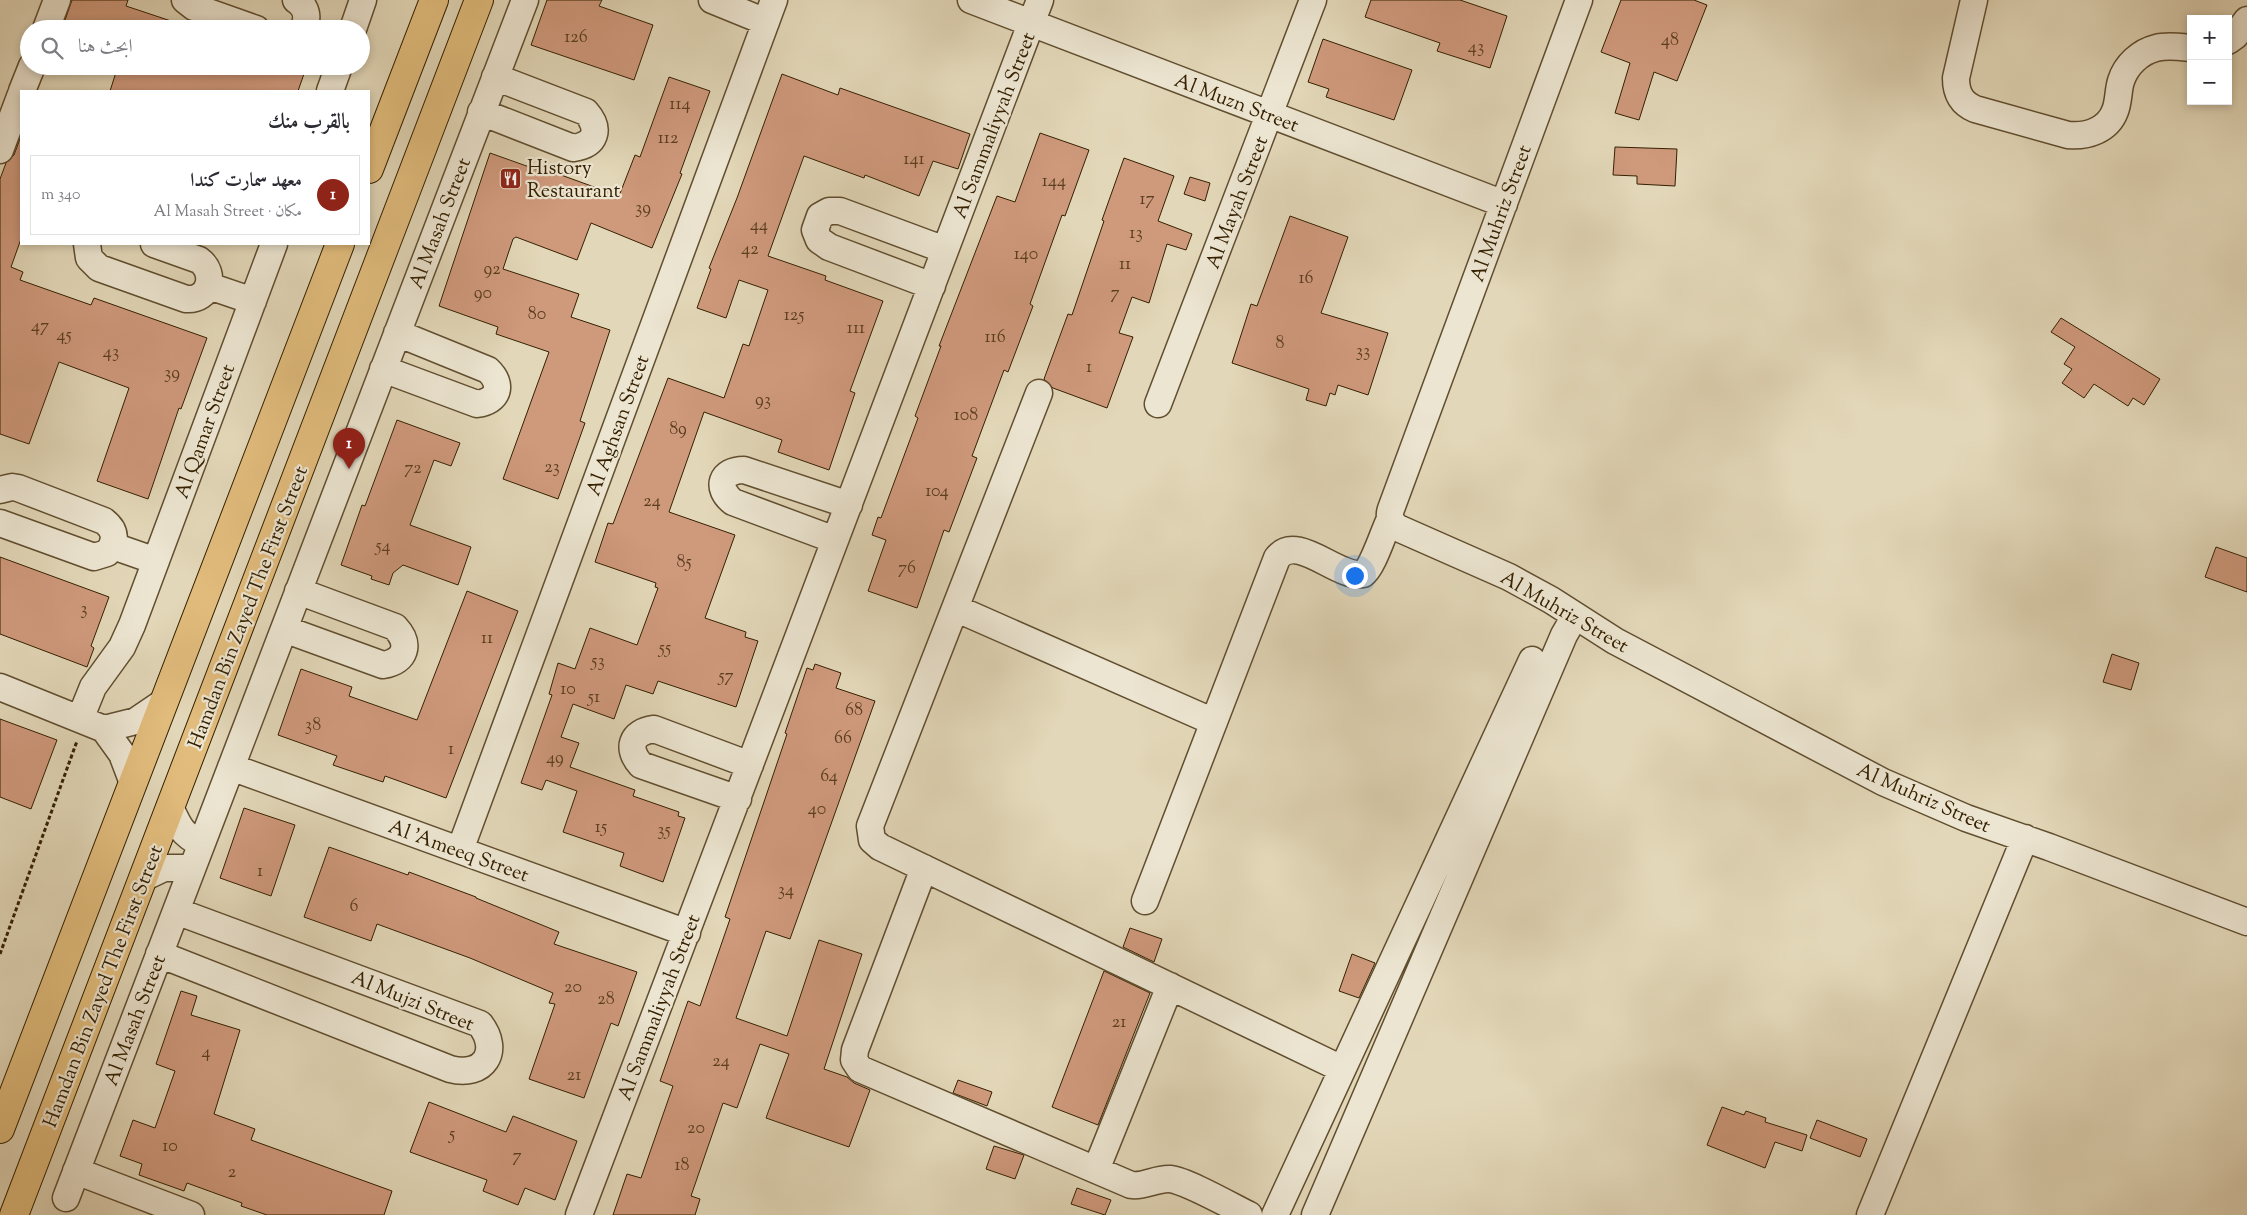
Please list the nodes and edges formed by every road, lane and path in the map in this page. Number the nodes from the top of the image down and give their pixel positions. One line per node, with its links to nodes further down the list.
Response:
1 (57, 0): 15 (street)
2 (185, 0): 16 (street)
3 (296, 0): 17 (street)
4 (363, 0): 18 (street)
5 (434, 0): 31 (main road)
6 (479, 0): 66 (main road, Hamdan Bin Zayed The First Street)
7 (524, 0): 24 (street, Al Masah Street)
8 (712, 0): 13 (street)
9 (971, 0): 14 (street, Al Muzn Street)
10 (1313, 0): 29 (street, Al Mayah Street)
11 (1579, 0): 32 (street, Al Muhriz Street)
12 (1974, 0): 21 (street)
13 (770, 11): 69 (street, Al Aghsan Street)
14 (1036, 12): 29 (street, Al Muzn Street); 37 (street, Al Sammaliyyah Street)
15 (49, 20)
16 (231, 20)
17 (307, 20)
18 (356, 20)
19 (2247, 20): 20 (street)
20 (2232, 38)
21 (2187, 48)
22 (29, 75): 25 (street)
23 (336, 75): 26 (street)
24 (495, 77): 28 (street, Al Masah Street); 28 (street)
25 (23, 90)
26 (330, 90)
27 (20, 98): 30 (street)
28 (481, 112): 41 (street, Al Masah Street)
29 (1269, 114): 32 (street, Al Muzn Street); 44 (street, Al Mayah Street)
30 (0, 150)
31 (370, 166)
32 (1504, 204): 47 (street, Al Muhriz Street)
33 (87, 245): 38 (street)
34 (157, 245): 38 (street)
35 (274, 245): 40 (street, Al Qamar Street)
36 (340, 245): 58 (main road)
37 (945, 250): 39 (street, Al Sammaliyyah Street); 39 (street)
38 (209, 286): 40 (street)
39 (932, 286): 46 (street, Al Sammaliyyah Street)
40 (253, 301): 51 (street, Al Qamar Street)
41 (397, 333): 42 (street, Al Masah Street); 42 (street)
42 (383, 370): 52 (street, Al Masah Street)
43 (1039, 393): 53 (street)
44 (1158, 404)
45 (0, 490): 50 (street)
46 (849, 505): 49 (street, Al Sammaliyyah Street); 49 (street)
47 (1390, 519): 54 (street, Al Muhriz Street); 60 (street)
48 (0, 523): 50 (street)
49 (835, 540): 62 (street, Al Sammaliyyah Street)
50 (113, 546): 51 (street)
51 (156, 561): 59 (street, Al Qamar Street)
52 (298, 591): 55 (street, Al Masah Street); 55 (street)
53 (955, 608): 60 (street); 71 (street)
54 (1575, 616): 67 (street, Al Muhriz Street); 89 (street)
55 (284, 628): 63 (street, Al Masah Street)
56 (1532, 660): 79 (street)
57 (0, 687): 59 (street)
58 (164, 702): 61 (street); 64 (main road)
59 (80, 719): 61 (street)
60 (1214, 722): 73 (street)
61 (104, 729): 64 (street)
62 (750, 765): 65 (street, Al Sammaliyyah Street); 65 (street)
63 (231, 767): 68 (street, Al Masah Street); 69 (street, Al 'Ameeq Street)
64 (133, 783): 80 (main road)
65 (738, 799): 76 (street, Al Sammaliyyah Street)
66 (170, 807): 68 (street); 72 (main road, Hamdan Bin Zayed The First Street)
67 (2025, 838): 75 (street, Al Muhriz Street); 90 (street)
68 (201, 844): 70 (street, Al Masah Street)
69 (460, 850): 76 (street, Al 'Ameeq Street)
70 (192, 868): 72 (street); 74 (street, Al Masah Street)
71 (924, 868): 78 (street); 81 (street)
72 (143, 878): 84 (main road, Hamdan Bin Zayed The First Street)
73 (1145, 901)
74 (176, 911): 77 (street, Al Masah Street); 77 (street, Al Mujzi Street)
75 (2247, 922)
76 (687, 933): 86 (street, Al Sammaliyyah Street)
77 (159, 954): 82 (street, Al Masah Street)
78 (1170, 986): 79 (street); 81 (street)
79 (1342, 1069): 88 (street)
80 (0, 1129)
81 (1096, 1170): 87 (street)
82 (76, 1172): 83 (street, Al Masah Street); 85 (street)
83 (66, 1198)
84 (14, 1215)
85 (191, 1215)
86 (579, 1215)
87 (1249, 1215)
88 (1275, 1215)
89 (1315, 1215)
90 (1870, 1215)

